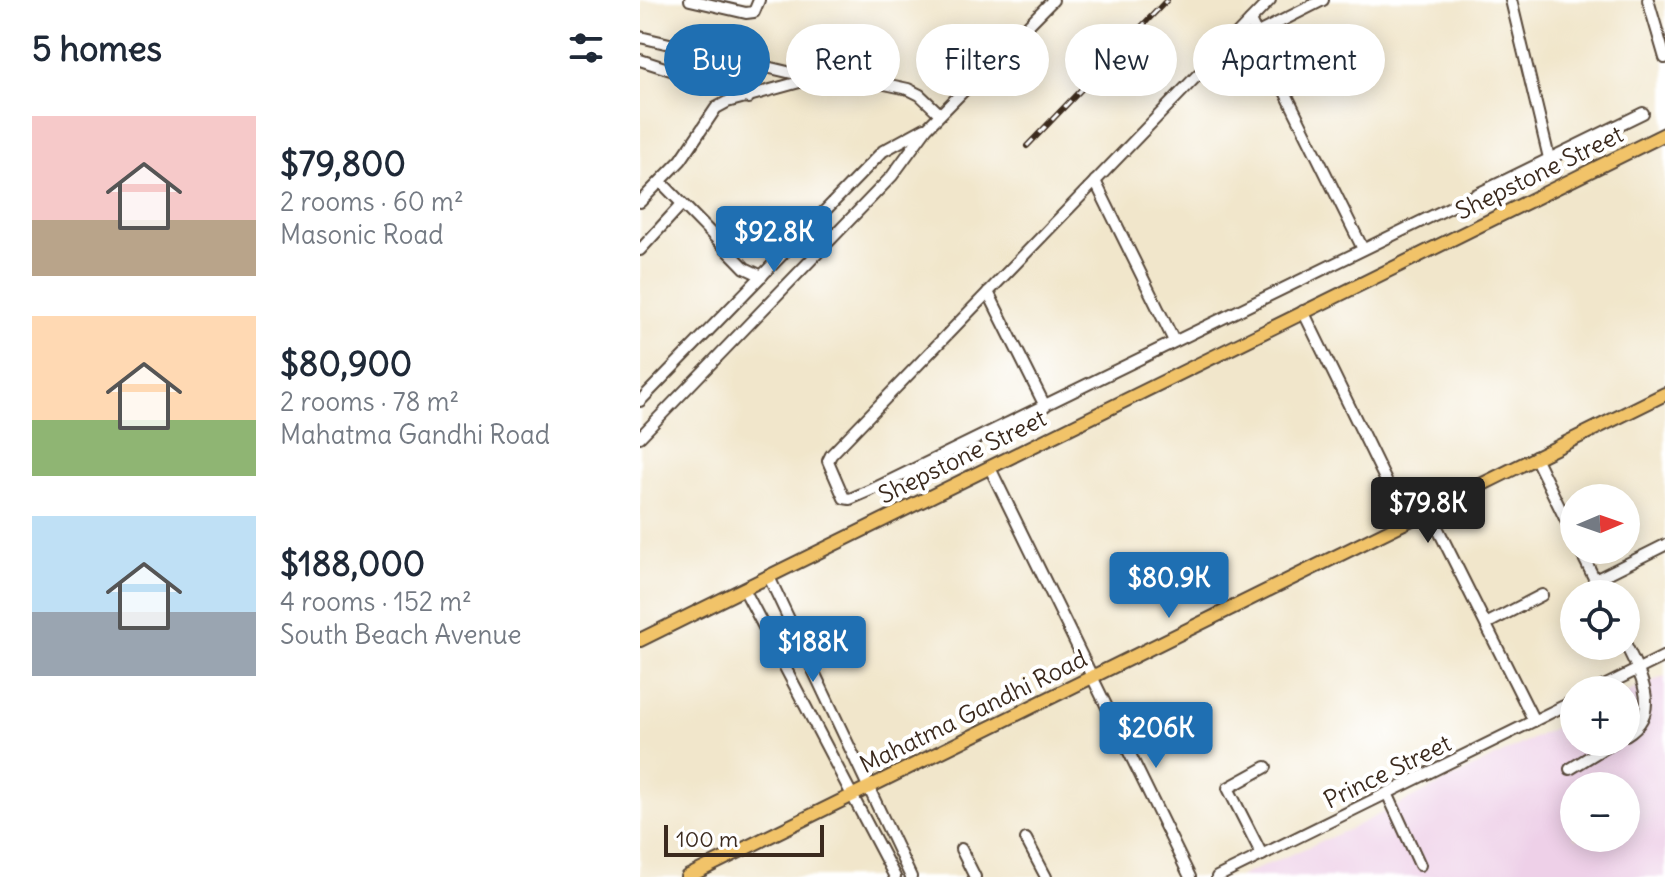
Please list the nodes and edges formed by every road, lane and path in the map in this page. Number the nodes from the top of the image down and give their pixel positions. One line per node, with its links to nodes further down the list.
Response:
1 (690, 0): 2 (street)
2 (759, 0)
3 (1053, 0): 8 (street)
4 (1270, 0): 9 (street)
5 (1323, 0): 11 (street)
6 (1511, 0): 24 (street)
7 (1648, 0): 13 (street)
8 (1043, 5): 21 (street)
9 (1250, 21): 10 (street); 25 (street)
10 (1251, 24)
11 (1276, 24)
12 (640, 37): 15 (street)
13 (1665, 58)
14 (640, 60): 19 (street)
15 (786, 71)
16 (786, 86): 19 (street)
17 (900, 87): 21 (street)
18 (1287, 96): 29 (street)
19 (748, 98): 26 (street)
20 (1643, 113): 24 (street)
21 (940, 114): 22 (street)
22 (927, 128): 31 (street); 38 (street)
23 (1665, 134): 33 (main road, Shepstone Street)
24 (1549, 158): 29 (street)
25 (1095, 181): 32 (street); 34 (street)
26 (661, 182): 27 (street); 28 (street)
27 (642, 197)
28 (682, 204): 30 (street); 31 (street)
29 (1363, 249): 34 (street)
30 (640, 250)
31 (762, 276): 36 (street)
32 (988, 292): 37 (street); 37 (street)
33 (1303, 311): 40 (main road, Shepstone Street); 43 (street)
34 (1174, 341): 37 (street)
35 (1665, 394): 39 (main road, Mahatma Gandhi Road)
36 (640, 401)
37 (1045, 406)
38 (640, 437)
39 (1535, 457): 41 (street); 42 (main road, Mahatma Gandhi Road)
40 (990, 468): 46 (main road, Shepstone Street); 60 (street)
41 (1560, 508)
42 (1429, 511): 43 (main road, Mahatma Gandhi Road); 50 (street)
43 (1406, 522): 60 (main road, Mahatma Gandhi Road)
44 (1665, 545): 47 (street)
45 (1587, 564): 47 (street)
46 (769, 577): 48 (main road, Shepstone Street); 52 (street)
47 (1595, 580)
48 (744, 589): 51 (main road, Shepstone Street); 54 (street)
49 (1542, 595): 50 (street)
50 (1486, 624): 63 (street)
51 (640, 640)
52 (802, 646): 54 (street); 62 (street)
53 (1665, 656): 56 (street)
54 (780, 657): 65 (street)
55 (1634, 660): 56 (street)
56 (1638, 669): 57 (street); 58 (street)
57 (1624, 676)
58 (1640, 676)
59 (1640, 676): 64 (street)
60 (1091, 678): 69 (main road, Mahatma Gandhi Road); 81 (street)
61 (1560, 708): 63 (street, Prince Street)
62 (834, 714): 65 (street); 69 (street)
63 (1534, 721): 70 (street, Prince Street)
64 (1640, 722)
65 (815, 724): 71 (street)
66 (1591, 756): 68 (street)
67 (1266, 767): 74 (street)
68 (1570, 769)
69 (869, 786): 71 (main road, Mahatma Gandhi Road); 78 (street)
70 (1387, 793): 74 (street, Prince Street); 75 (street)
71 (852, 795): 76 (main road, Mahatma Gandhi Road); 77 (street)
72 (1026, 839): 80 (street)
73 (961, 849): 79 (street)
74 (1262, 855): 82 (street, Prince Street)
75 (1420, 865)
76 (687, 877)
77 (895, 877)
78 (911, 877)
79 (975, 877)
80 (1046, 877)
81 (1190, 877)
82 (1217, 877)

